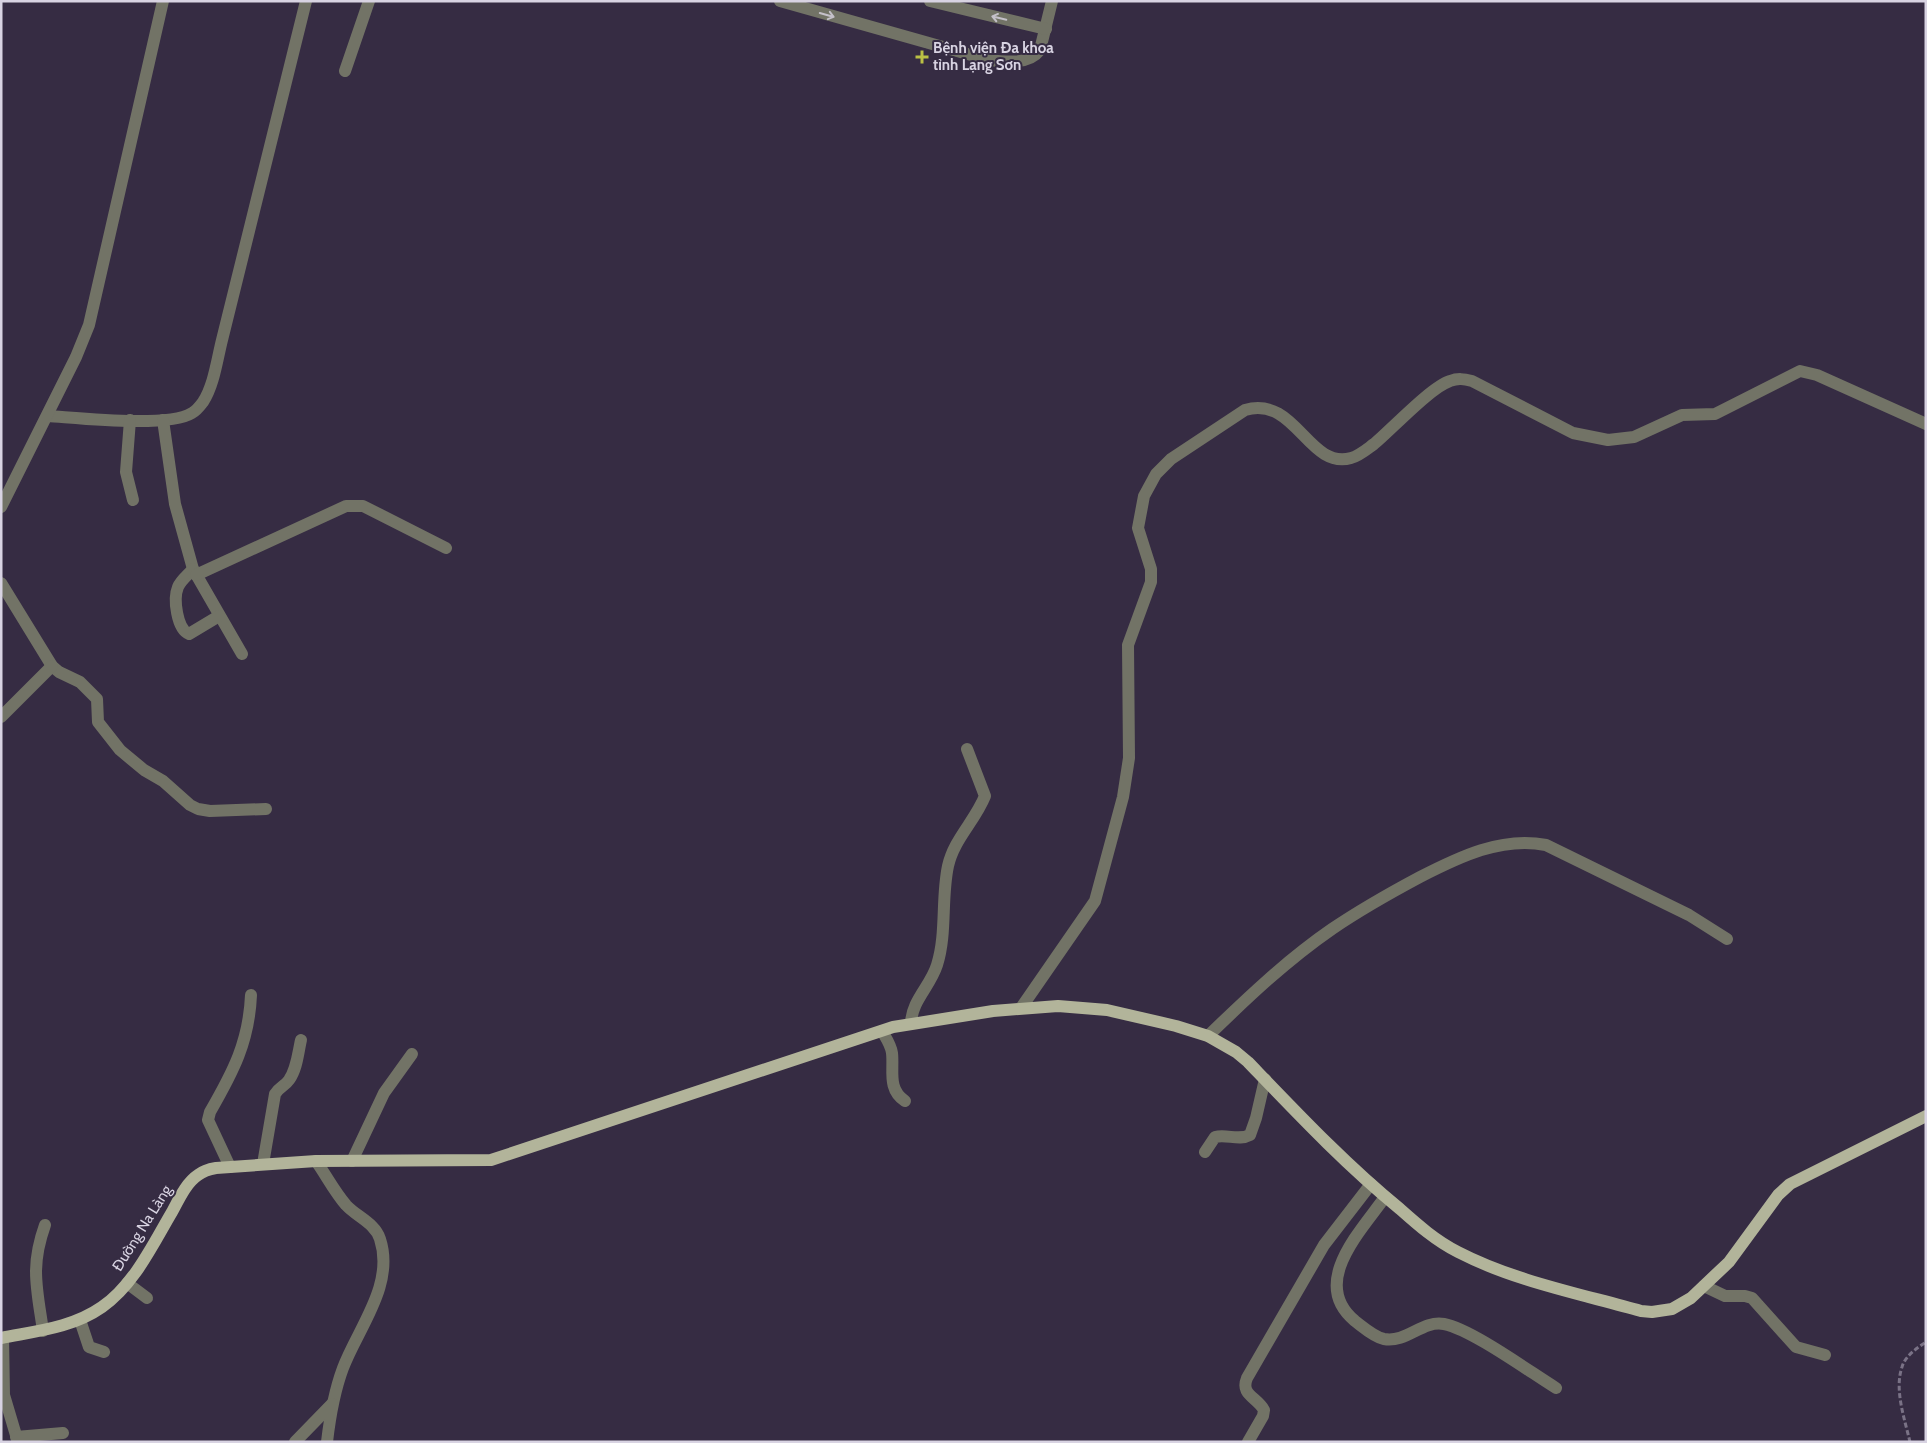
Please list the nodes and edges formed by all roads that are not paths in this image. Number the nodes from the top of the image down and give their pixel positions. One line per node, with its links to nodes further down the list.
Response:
1 (164, 1): 9 (street)
2 (306, 1): 11 (street)
3 (369, 1): 8 (street)
4 (780, 1): 7 (street, one-way to 7)
5 (930, 1): 7 (street, one-way to 5)
6 (1052, 1): 7 (street)
7 (1046, 29)
8 (346, 71)
9 (48, 416): 10 (street); 14 (street)
10 (130, 420): 11 (street); 13 (street)
11 (163, 420): 16 (street)
12 (1926, 424): 26 (street)
13 (133, 500)
14 (1, 507)
15 (446, 548): 16 (street)
16 (195, 572): 18 (street); 18 (street)
17 (1, 583): 20 (street)
18 (220, 616): 19 (street)
19 (242, 654)
20 (52, 666): 21 (street); 23 (street)
21 (1, 717)
22 (967, 749): 27 (street)
23 (266, 809)
24 (1727, 938): 29 (street)
25 (252, 995): 39 (street)
26 (1021, 1008): 27 (main road, Đường Na Làng); 29 (main road, Đường Na Làng)
27 (911, 1023): 28 (main road, Đường Na Làng)
28 (882, 1031): 33 (street); 37 (main road, Đường Na Làng)
29 (1208, 1036): 32 (main road, Đường Na Làng)
30 (300, 1040): 38 (street)
31 (412, 1054): 37 (street)
32 (1265, 1079): 35 (street); 40 (main road, Đường Na Làng)
33 (905, 1101)
34 (1926, 1116): 44 (main road, Đường Na Làng)
35 (1205, 1152)
36 (316, 1161): 37 (main road, Đường Na Làng); 38 (main road, Đường Na Làng); 52 (street)
37 (352, 1161)
38 (263, 1164): 39 (main road, Đường Na Làng)
39 (230, 1167): 43 (main road, Đường Na Làng)
40 (1371, 1184): 41 (main road, Đường Na Làng); 57 (street)
41 (1385, 1197): 44 (main road, Đường Na Làng); 51 (street)
42 (45, 1225): 47 (street)
43 (127, 1282): 45 (street); 46 (main road, Đường Na Làng)
44 (1704, 1286): 50 (street)
45 (147, 1298)
46 (80, 1320): 47 (main road, Đường Na Làng); 49 (street)
47 (43, 1331): 48 (main road, Đường Na Làng)
48 (2, 1338): 54 (street)
49 (104, 1352)
50 (1825, 1355)
51 (1556, 1388)
52 (332, 1404): 55 (street); 56 (street)
53 (63, 1433): 54 (street)
54 (17, 1439)
55 (295, 1442)
56 (327, 1442)
57 (1248, 1442)

